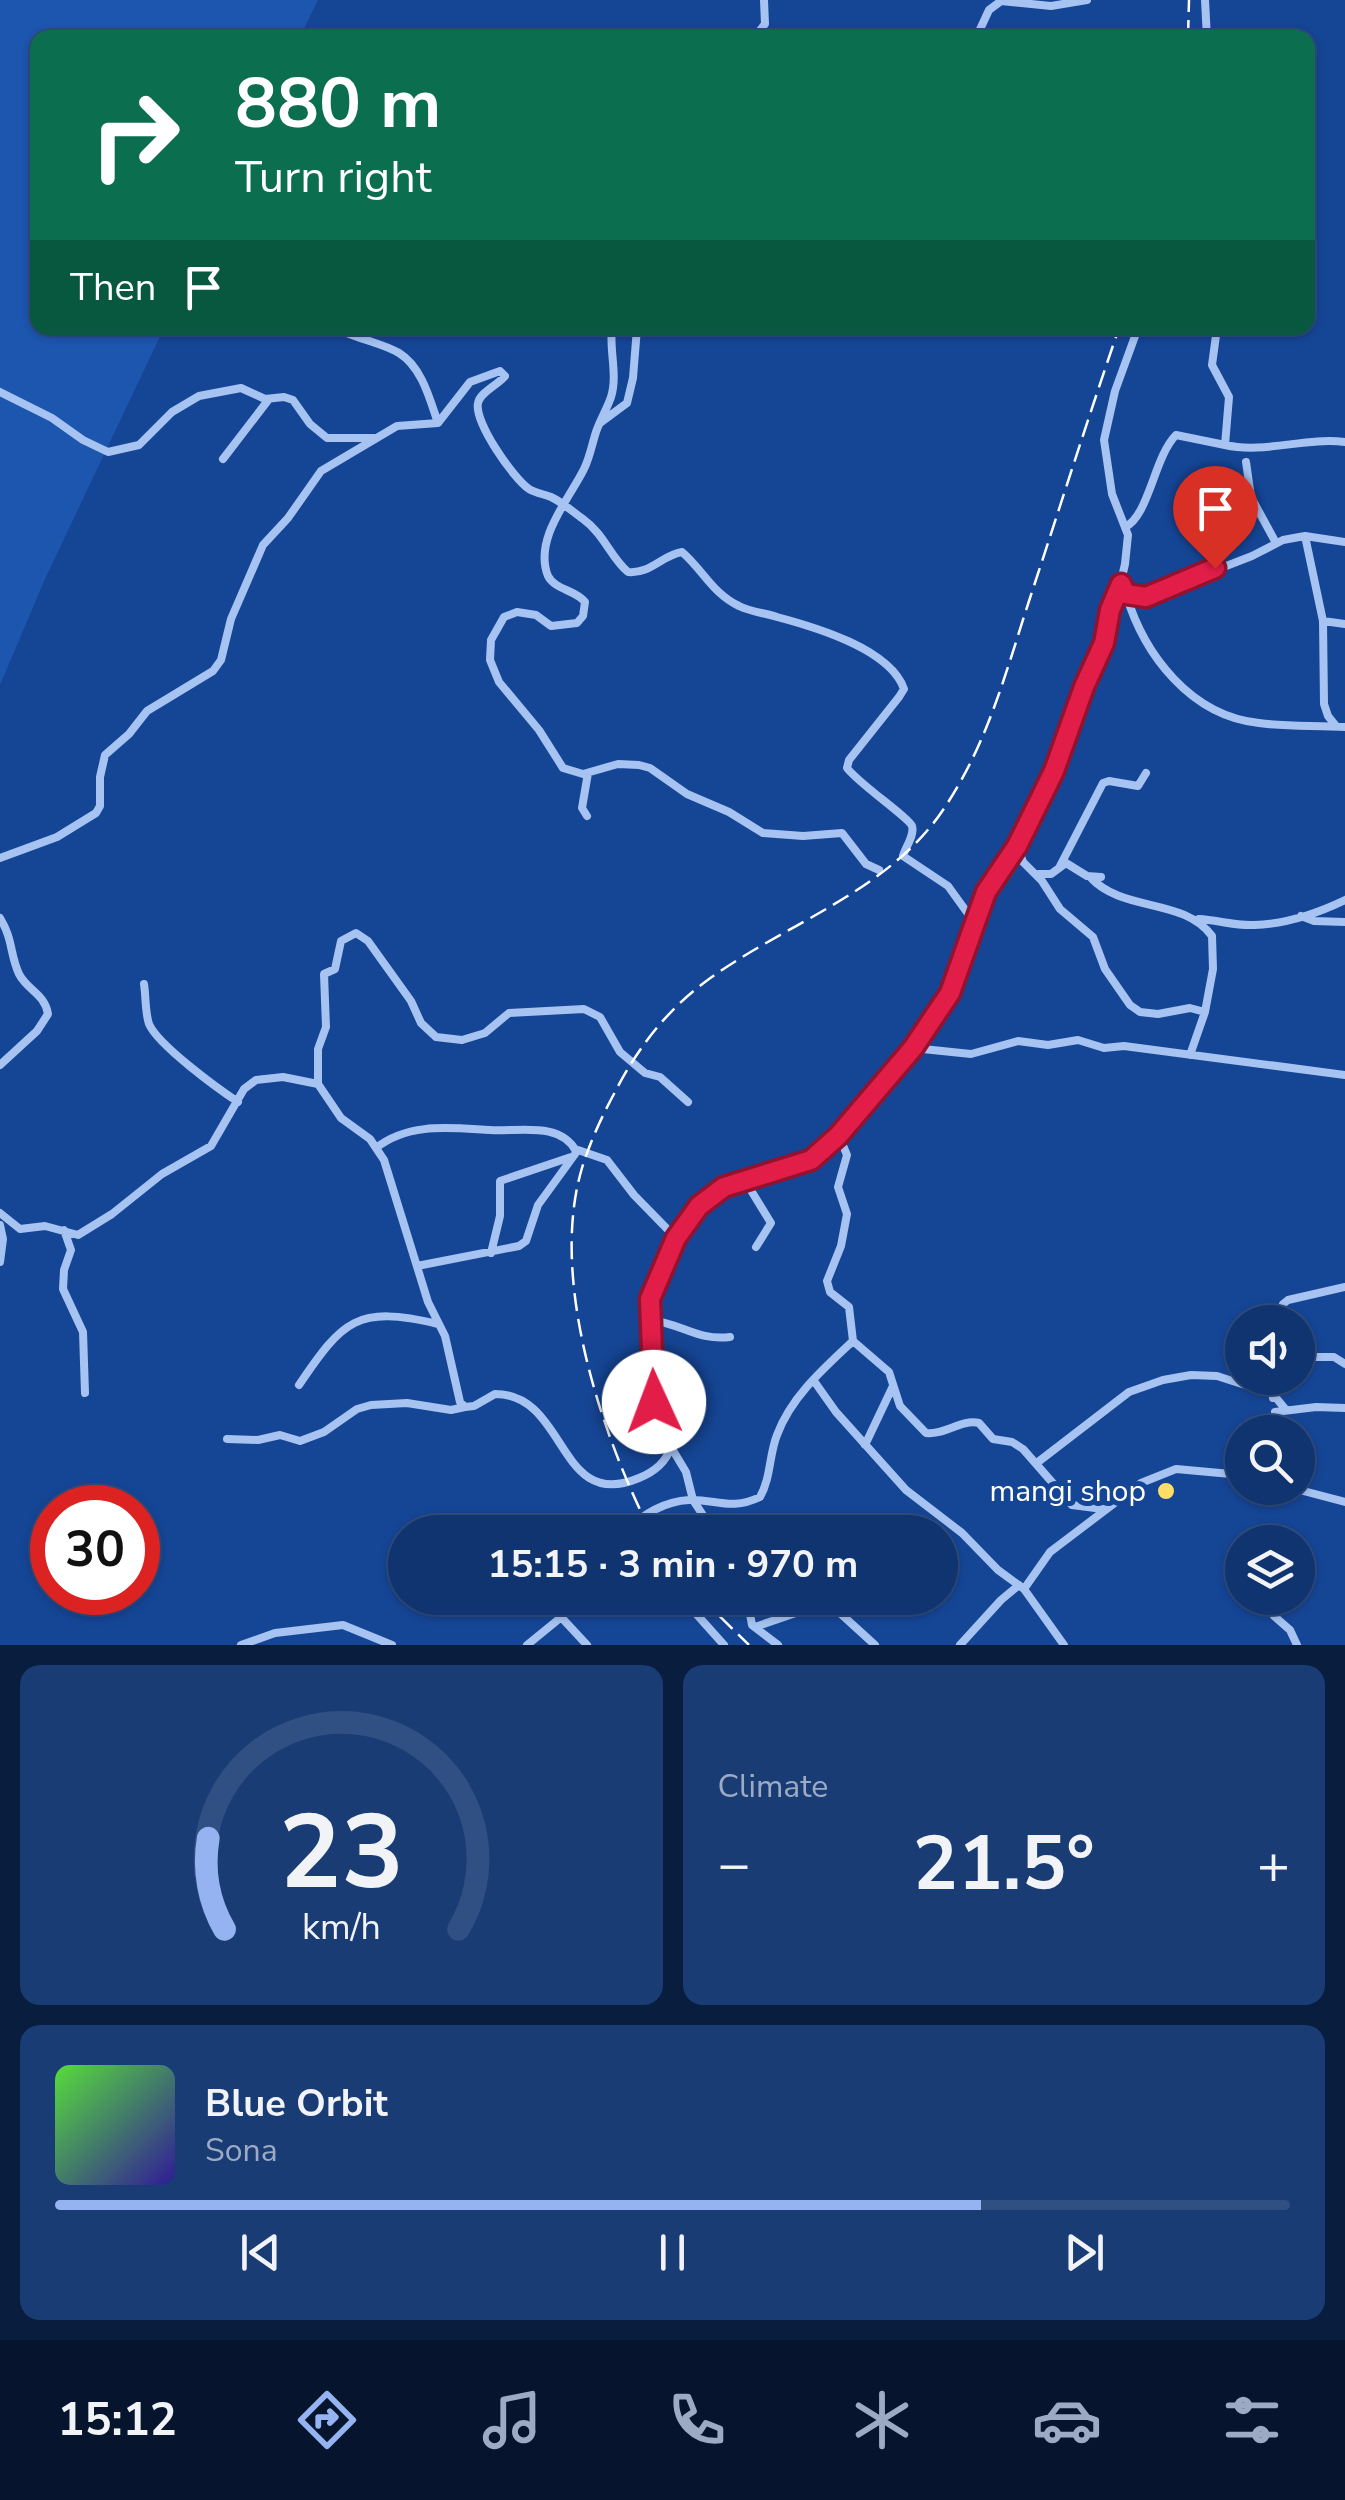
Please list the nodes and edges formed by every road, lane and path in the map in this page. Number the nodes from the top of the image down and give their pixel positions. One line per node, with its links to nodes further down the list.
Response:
1 (764, 0): 4 (street)
2 (1087, 0): 5 (street)
3 (1205, 0): 6 (street)
4 (760, 30)
5 (981, 30)
6 (1206, 30)
7 (351, 335): 14 (street)
8 (612, 335): 15 (street)
9 (636, 335): 15 (street)
10 (1135, 335): 22 (street)
11 (1216, 335): 18 (street)
12 (0, 392): 13 (street)
13 (269, 399): 16 (street); 19 (street)
14 (438, 423): 16 (street); 21 (street)
15 (600, 423): 21 (street)
16 (379, 438): 35 (street)
17 (1345, 442): 18 (street)
18 (1225, 446): 22 (street)
19 (223, 459)
20 (1246, 462): 25 (street)
21 (562, 504): 31 (street); 45 (street)
22 (1126, 528): 26 (street)
23 (1305, 536): 24 (street); 25 (street); 28 (street)
24 (1345, 542)
25 (1276, 543): 27 (street)
26 (1121, 584): 27 (street); 34 (street)
27 (1126, 594): 30 (street)
28 (1323, 621): 29 (street); 30 (street)
29 (1345, 624)
30 (1340, 726)
31 (588, 773): 33 (street); 37 (street)
32 (1146, 773): 36 (street)
33 (587, 816)
34 (1017, 846): 38 (street); 45 (street)
35 (0, 858)
36 (1060, 866): 38 (street); 39 (street)
37 (879, 870)
38 (1035, 873): 48 (street)
39 (1090, 877): 40 (street); 44 (street)
40 (1101, 877)
41 (1345, 900): 42 (street)
42 (1301, 916): 44 (street); 46 (street)
43 (0, 918): 51 (street)
44 (1194, 919): 48 (street)
45 (974, 922): 49 (street)
46 (1345, 922)
47 (144, 984): 54 (street)
48 (1204, 1012): 50 (street)
49 (913, 1048): 50 (street); 56 (street)
50 (1190, 1055): 52 (street)
51 (0, 1065)
52 (1345, 1075)
53 (318, 1084): 54 (street); 55 (street); 57 (street)
54 (238, 1102): 62 (street)
55 (688, 1102)
56 (838, 1136): 59 (street); 73 (street)
57 (376, 1148): 58 (street); 67 (street)
58 (574, 1154): 63 (street); 65 (street); 65 (street)
59 (744, 1179): 63 (street); 64 (street)
60 (0, 1212): 62 (street)
61 (0, 1225): 66 (street)
62 (64, 1230): 80 (street)
63 (676, 1238): 70 (street)
64 (756, 1246)
65 (491, 1252): 67 (street)
66 (0, 1262)
67 (418, 1266): 71 (street)
68 (1345, 1287): 69 (street)
69 (1283, 1305)
70 (651, 1320): 72 (street); 89 (street)
71 (438, 1324): 78 (street); 83 (street)
72 (730, 1337)
73 (853, 1341): 77 (street); 79 (street)
74 (1315, 1357): 75 (street)
75 (1345, 1364)
76 (1225, 1380): 90 (street)
77 (814, 1381): 88 (street); 93 (street)
78 (300, 1385)
79 (893, 1385): 88 (street); 90 (street)
80 (85, 1393)
81 (1273, 1395): 86 (street)
82 (1274, 1395): 85 (street)
83 (465, 1407): 87 (street); 89 (street)
84 (1345, 1408): 85 (street)
85 (1286, 1410): 86 (street)
86 (1275, 1412)
87 (227, 1439)
88 (865, 1446): 98 (street)
89 (672, 1447): 93 (street)
90 (1038, 1462): 95 (street)
91 (1225, 1474): 95 (street)
92 (1315, 1494): 94 (street)
93 (693, 1500): 96 (street); 97 (street)
94 (1345, 1502)
95 (1103, 1509): 98 (street)
96 (644, 1515)
97 (703, 1515)
98 (1021, 1588): 112 (street); 113 (street)
99 (564, 1615): 103 (street)
100 (697, 1615): 109 (street)
101 (749, 1615): 104 (street)
102 (1274, 1616): 114 (street)
103 (561, 1617): 107 (street); 108 (street)
104 (755, 1628): 110 (street); 111 (street)
105 (241, 1645): 106 (street)
106 (392, 1645)
107 (527, 1645)
108 (587, 1645)
109 (724, 1645)
110 (778, 1645)
111 (875, 1645)
112 (960, 1645)
113 (1064, 1645)
114 (1296, 1645)

